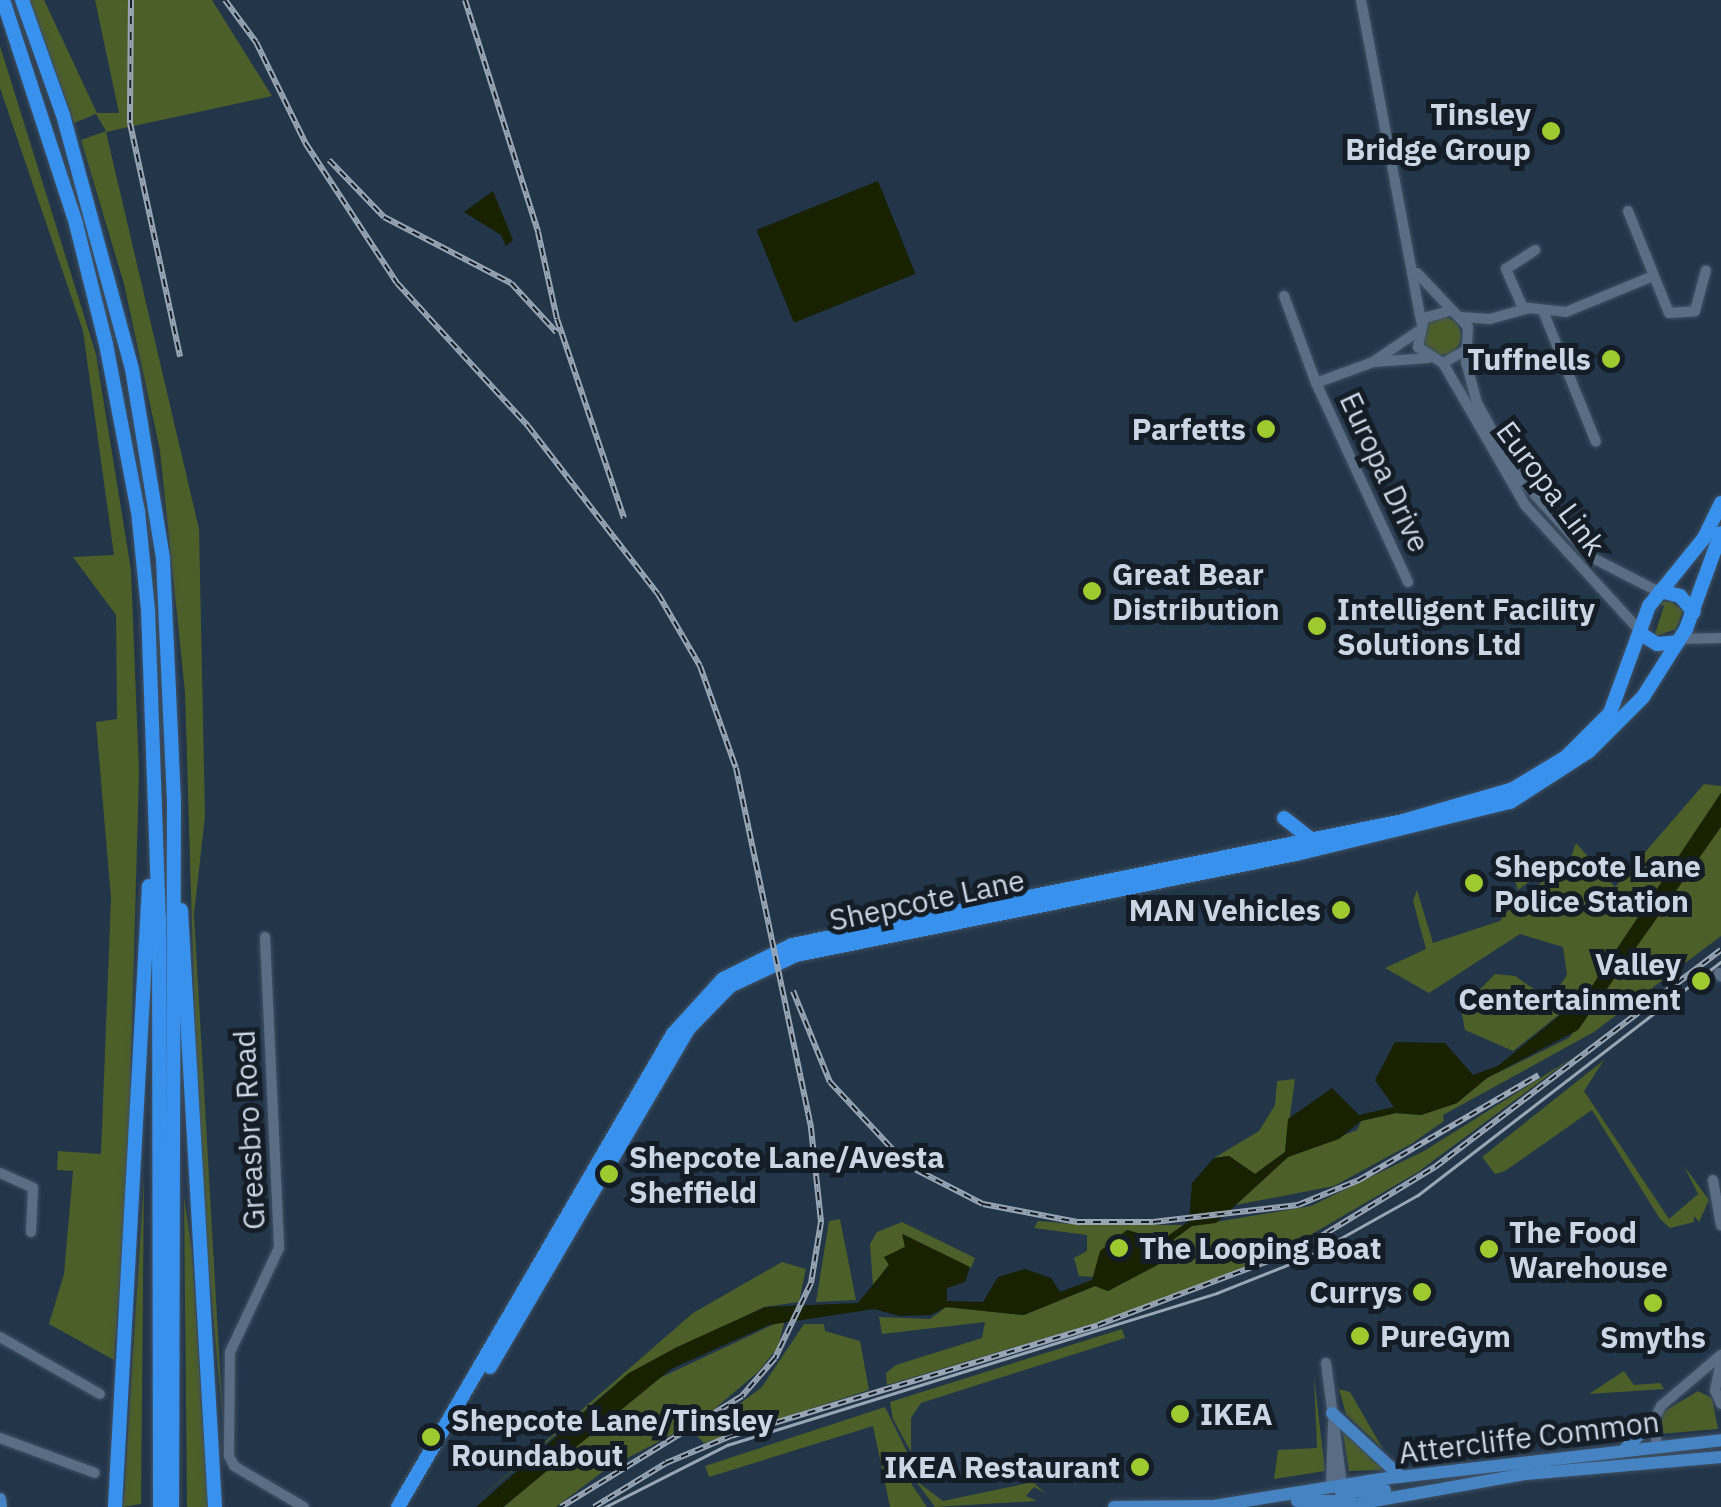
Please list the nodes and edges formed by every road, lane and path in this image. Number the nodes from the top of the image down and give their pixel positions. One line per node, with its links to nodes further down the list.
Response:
1 (3, 0): 33 (highway)
2 (22, 0): 34 (highway)
3 (1361, 0): 7 (street)
4 (1628, 211): 8 (street)
5 (1535, 250): 10 (street)
6 (1706, 270): 8 (street)
7 (1416, 274): 11 (street); 15 (street)
8 (1653, 276): 12 (street)
9 (1284, 296): 20 (street)
10 (1523, 308): 12 (street); 14 (street)
11 (1449, 311): 13 (street); 15 (street)
12 (1543, 311): 21 (street)
13 (1460, 317): 14 (street); 16 (street)
14 (1490, 319): 16 (street)
15 (1419, 327): 17 (street); 18 (street, Europa Drive)
16 (1468, 344): 19 (street); 25 (street, Europa Link)
17 (1428, 358): 18 (street, Europa Drive); 19 (street)
18 (1372, 362): 20 (street, Europa Drive)
19 (1443, 363): 27 (street, Europa Link)
20 (1316, 382): 24 (street, Europa Drive)
21 (1596, 442)
22 (1721, 503): 25 (highway, Shepcote Lane)
23 (1721, 533): 26 (highway, Shepcote Lane)
24 (1408, 582)
25 (1659, 591): 26 (highway); 27 (highway, Shepcote Lane)
26 (1693, 614): 28 (street); 29 (highway, Shepcote Lane)
27 (1640, 632): 29 (highway); 30 (highway, Shepcote Lane)
28 (1715, 639): 29 (street)
29 (1679, 641): 31 (highway, Shepcote Lane)
30 (1630, 672): 31 (highway); 32 (highway, Shepcote Lane)
31 (1643, 697): 32 (highway, Shepcote Lane)
32 (1585, 747): 36 (highway, Shepcote Lane); 37 (highway, Shepcote Lane)
33 (156, 781): 60 (highway); 64 (highway)
34 (173, 815): 60 (highway); 67 (highway)
35 (1284, 818): 36 (highway)
36 (1312, 840): 37 (highway, Shepcote Lane)
37 (1291, 850): 69 (highway, Shepcote Lane); 70 (highway, Shepcote Lane)
38 (265, 937): 68 (street, Greasbro Road)
39 (0, 1173): 42 (street)
40 (1713, 1180): 41 (street)
41 (1721, 1225)
42 (31, 1232)
43 (0, 1337): 48 (street)
44 (1721, 1358): 46 (street); 47 (street)
45 (1326, 1363): 50 (street)
46 (1693, 1384): 47 (street); 51 (street)
47 (1715, 1390): 49 (street)
48 (100, 1394)
49 (1721, 1404)
50 (1332, 1418): 59 (main road); 62 (street)
51 (1654, 1420): 54 (street); 55 (main road)
52 (0, 1438): 58 (street)
53 (1721, 1442): 54 (main road, Attercliffe Common); 56 (main road)
54 (1657, 1446): 55 (main road, Attercliffe Common); 57 (main road)
55 (1622, 1452): 59 (main road, Attercliffe Common)
56 (1716, 1457): 57 (main road, Attercliffe Common)
57 (1678, 1462): 62 (main road, Attercliffe Common)
58 (95, 1473)
59 (1401, 1477): 62 (main road, Attercliffe Common)
60 (166, 1486): 65 (highway); 66 (highway)
61 (0, 1499): 63 (main road)
62 (1344, 1500): 71 (main road)
63 (1, 1507)
64 (115, 1507)
65 (160, 1507)
66 (172, 1507)
67 (215, 1507)
68 (304, 1507)
69 (398, 1507)
70 (409, 1507)
71 (1114, 1507)

